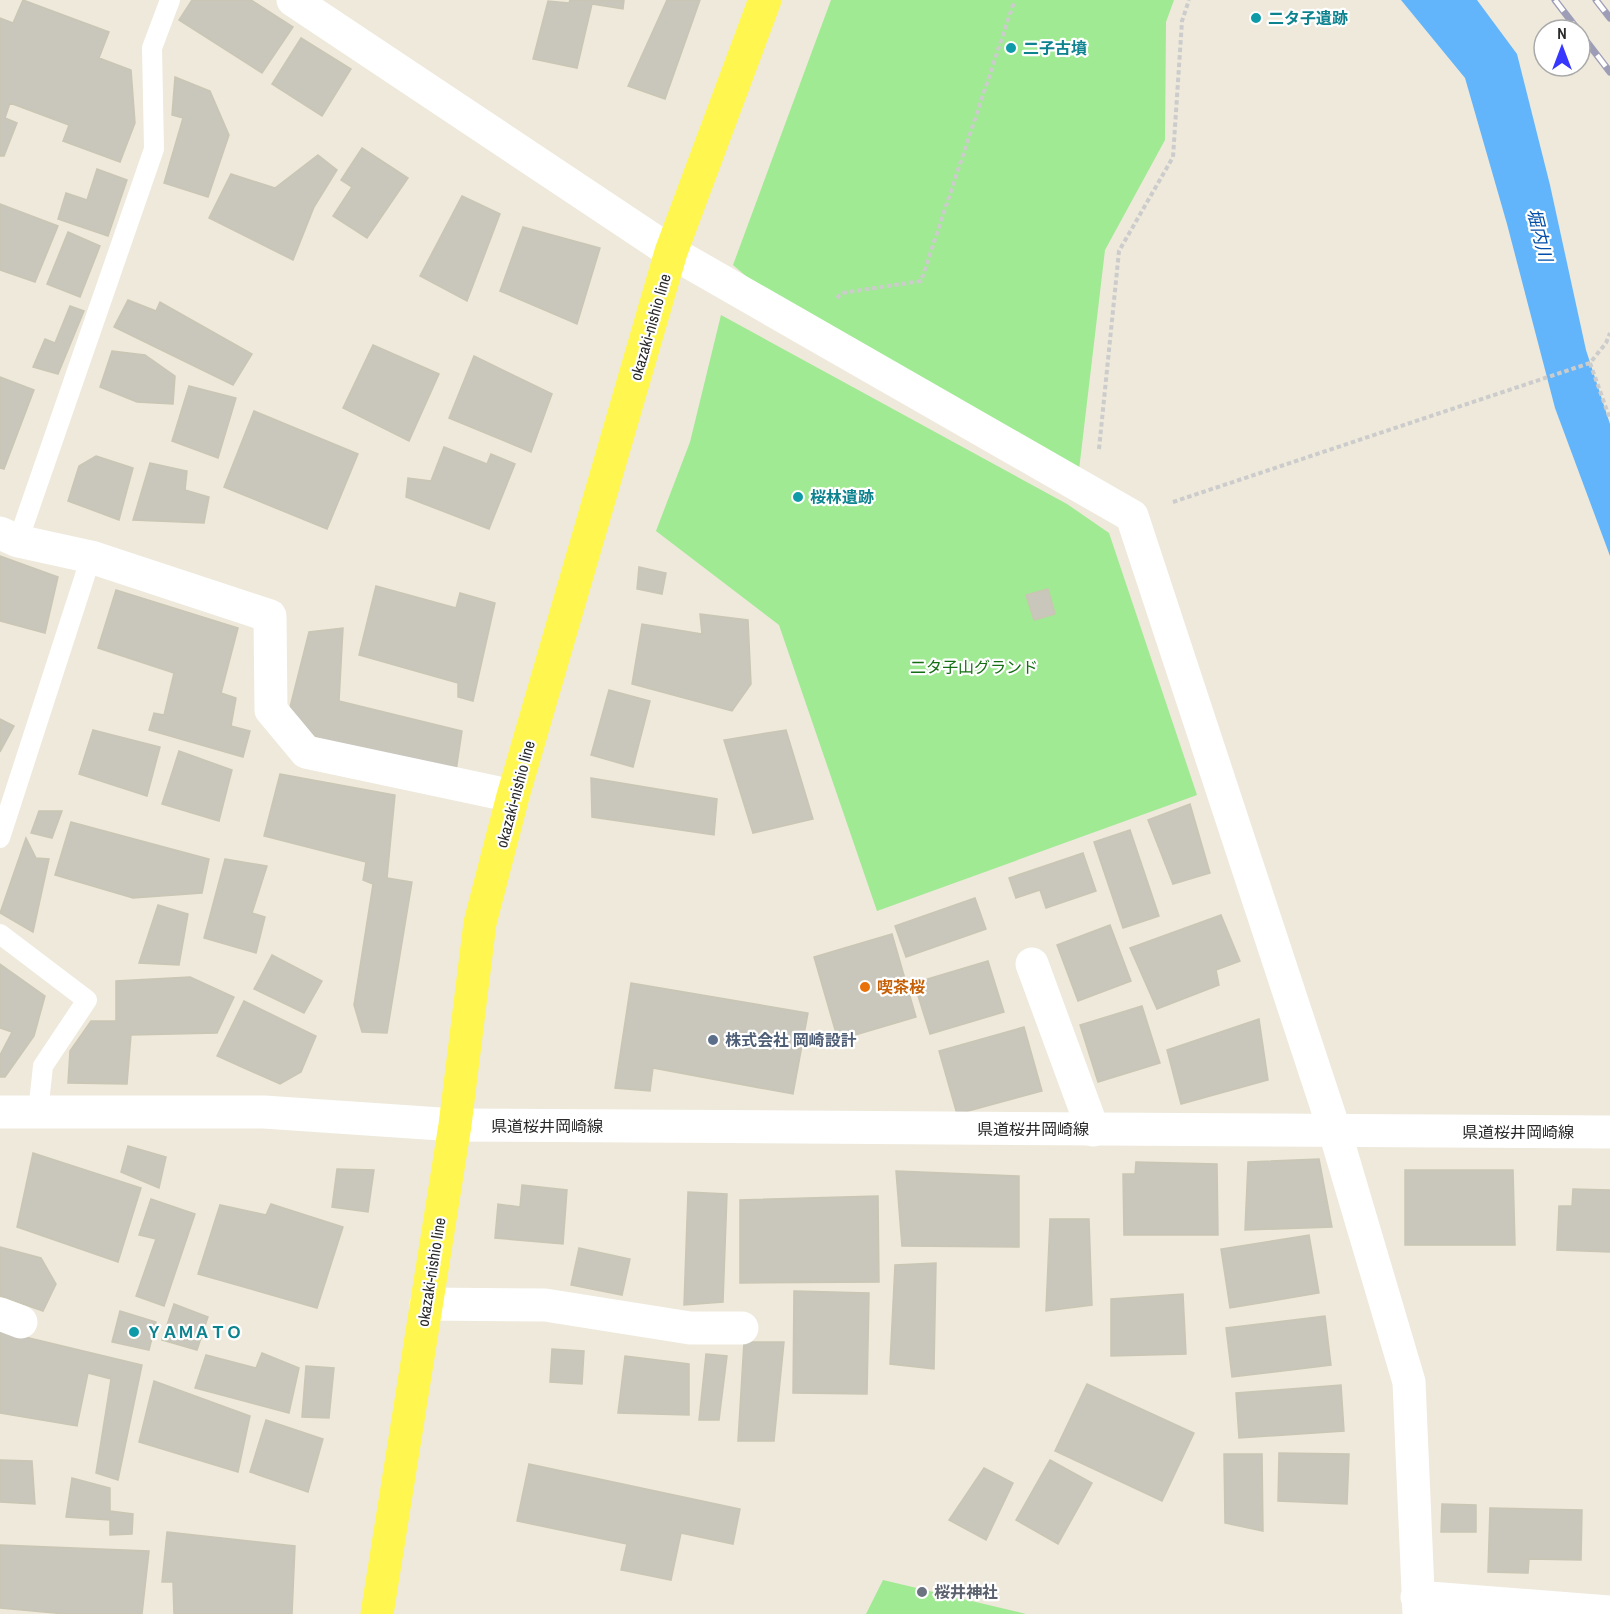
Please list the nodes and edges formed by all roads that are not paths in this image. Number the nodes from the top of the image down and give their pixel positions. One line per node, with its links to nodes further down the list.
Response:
1 (170, 0): 5 (lane)
2 (293, 0): 4 (street)
3 (765, 0): 4 (main road, okazaki-nishio line)
4 (671, 252): 7 (main road, okazaki-nishio line); 15 (street)
5 (9, 537): 6 (street)
6 (91, 557): 7 (street); 8 (lane)
7 (513, 796): 13 (main road, okazaki-nishio line)
8 (0, 838)
9 (0, 934): 12 (lane)
10 (1032, 964): 14 (street)
11 (0, 1112): 12 (street, 県道桜井岡崎線)
12 (38, 1112): 13 (street, 県道桜井岡崎線)
13 (455, 1125): 14 (street, 県道桜井岡崎線); 17 (main road, okazaki-nishio line)
14 (1093, 1130): 15 (street, 県道桜井岡崎線)
15 (1335, 1131): 16 (street, 県道桜井岡崎線); 19 (street)
16 (1610, 1131)
17 (426, 1304): 18 (street); 21 (main road, okazaki-nishio line)
18 (742, 1328)
19 (1418, 1606): 20 (street)
20 (1610, 1612)
21 (377, 1614)

